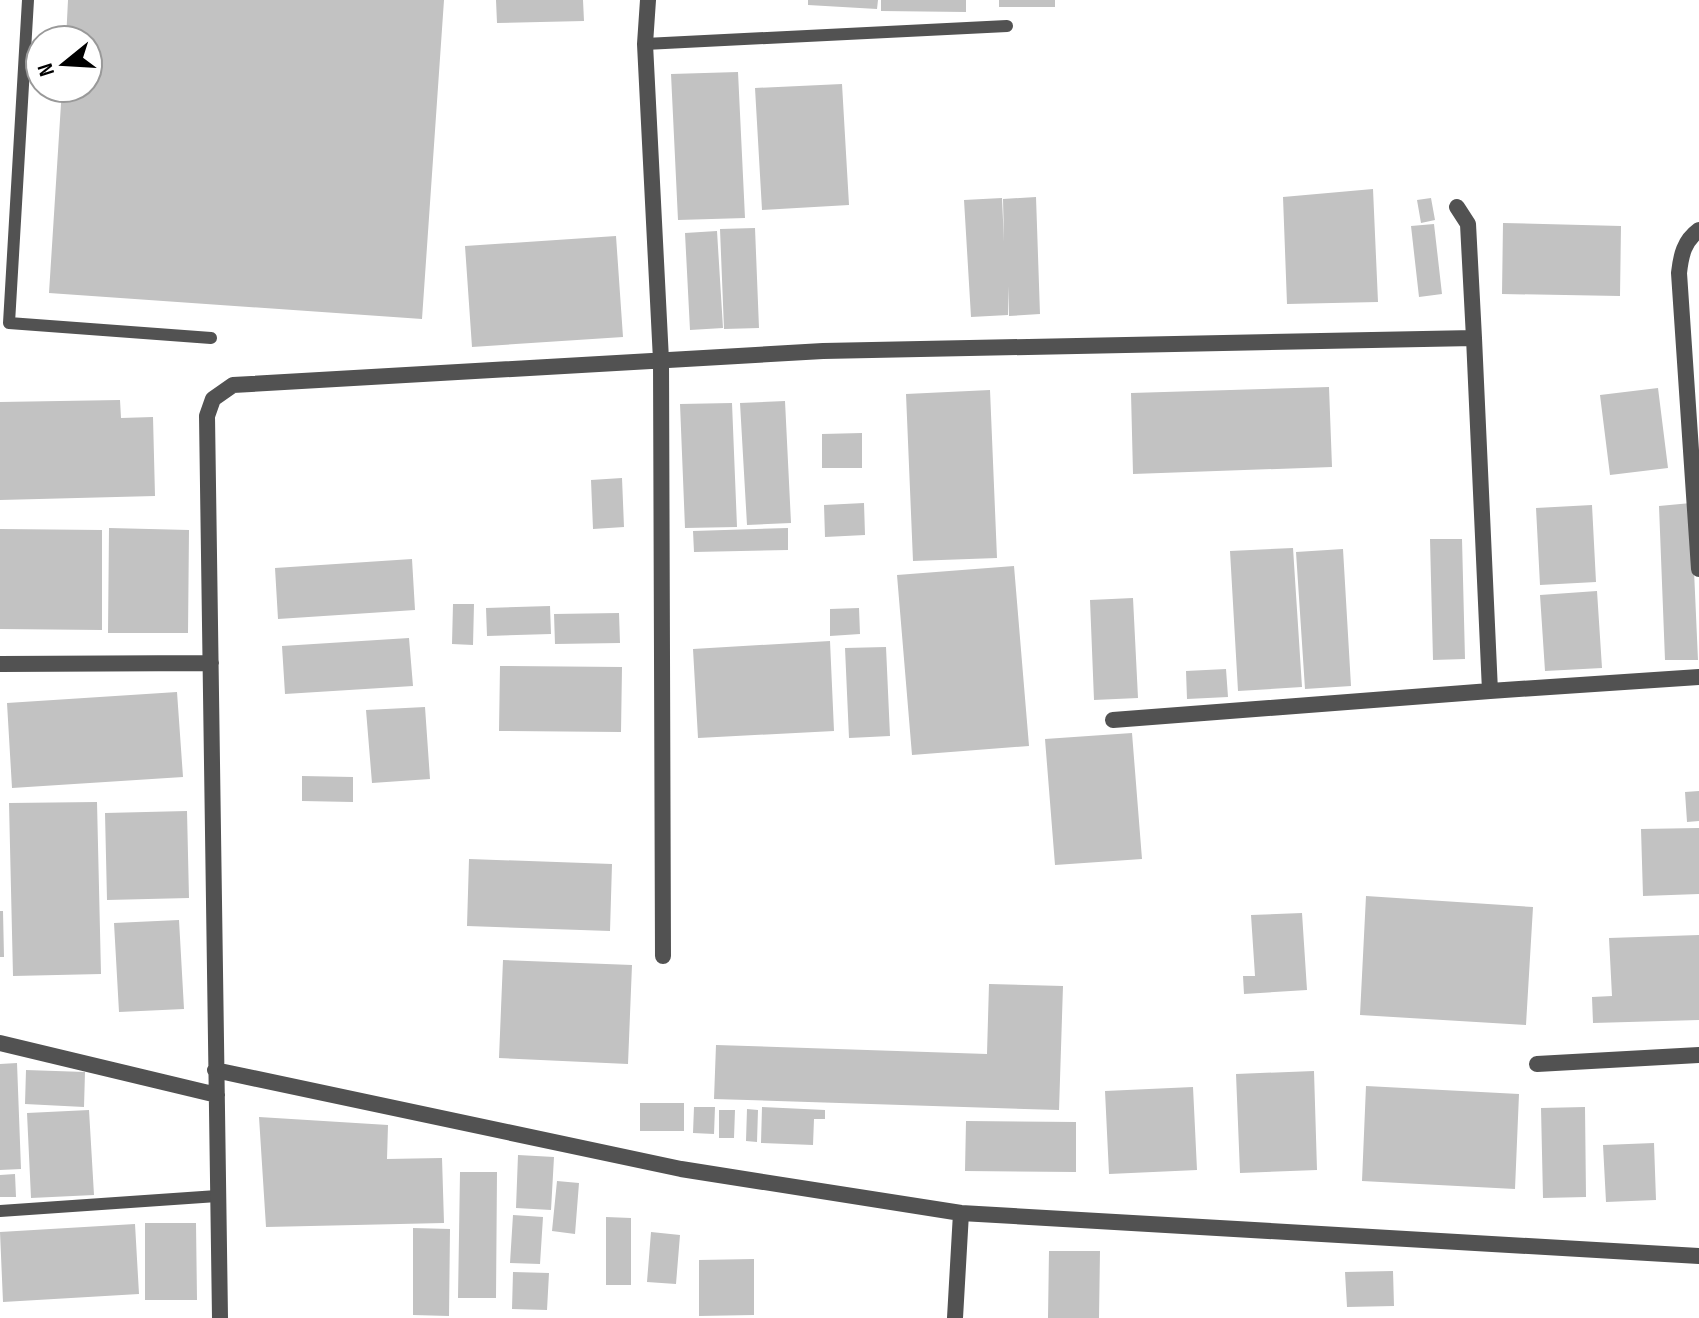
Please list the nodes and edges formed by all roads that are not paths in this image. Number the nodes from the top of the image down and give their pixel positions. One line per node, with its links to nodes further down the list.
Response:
1 (28, 0): 7 (lane)
2 (648, 0): 4 (street)
3 (1007, 26): 4 (lane)
4 (645, 44): 9 (street)
5 (1457, 207): 8 (street)
6 (1699, 230): 10 (street)
7 (211, 338)
8 (1474, 338): 9 (street); 14 (street)
9 (661, 360): 11 (street); 16 (street)
10 (1699, 569)
11 (211, 663): 12 (street); 20 (street)
12 (0, 664)
13 (1699, 677): 14 (street)
14 (1490, 691): 15 (street)
15 (1113, 720)
16 (663, 956)
17 (0, 1043): 21 (street)
18 (1699, 1055): 19 (street)
19 (1537, 1064)
20 (215, 1070): 21 (street); 24 (street)
21 (217, 1095): 22 (street)
22 (217, 1196): 23 (lane); 26 (street)
23 (0, 1211)
24 (961, 1213): 25 (street); 27 (street)
25 (1699, 1256)
26 (220, 1318)
27 (955, 1318)

